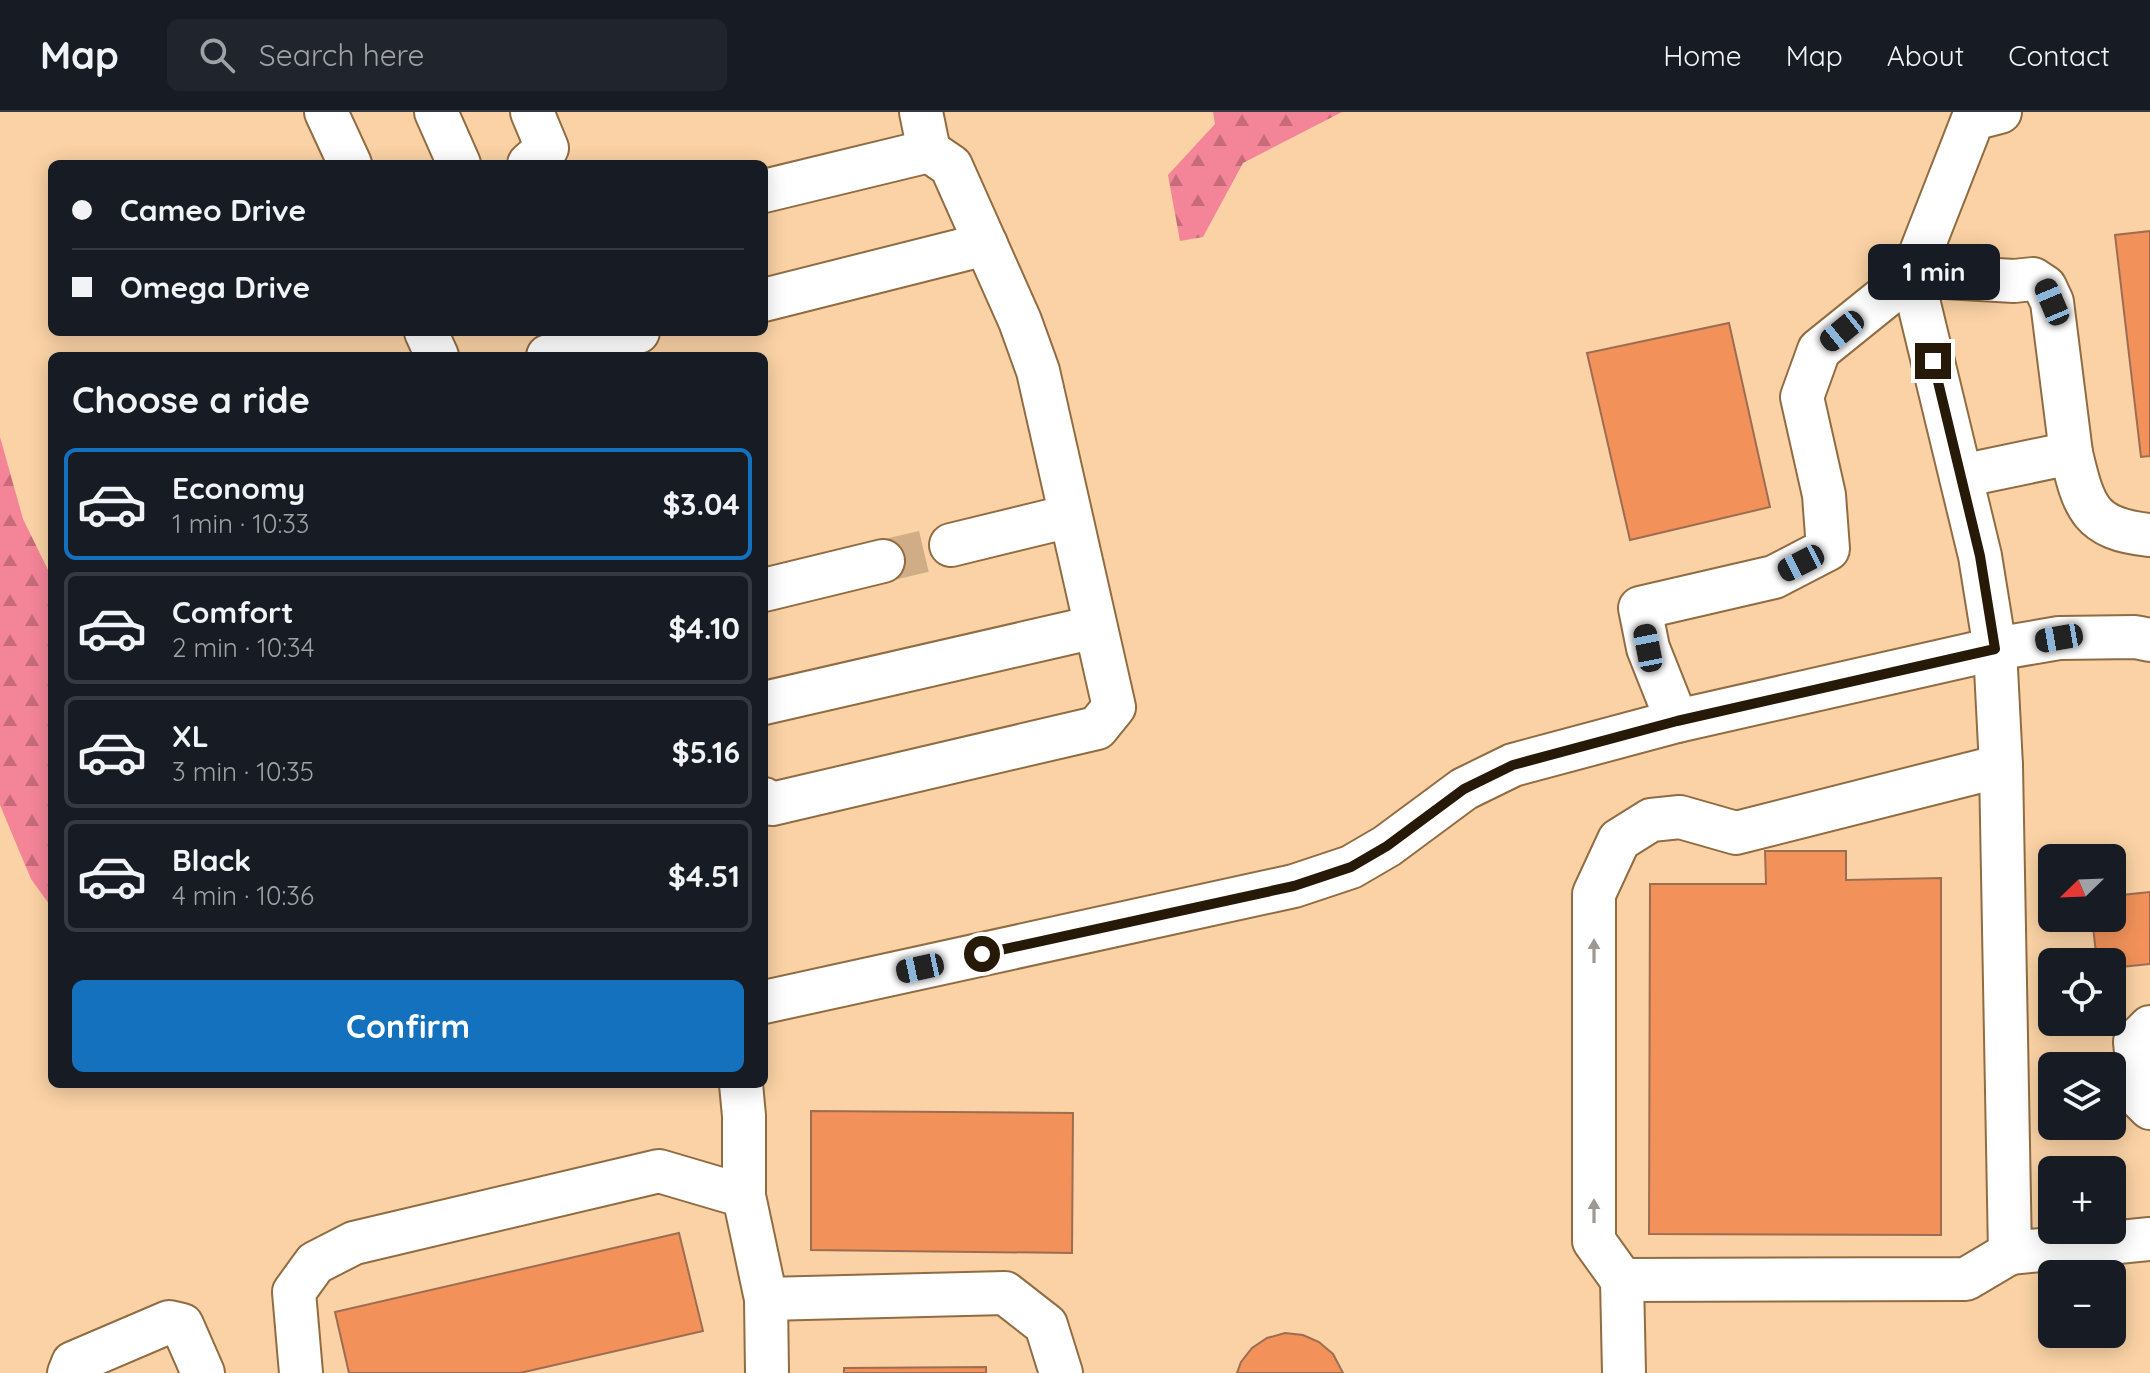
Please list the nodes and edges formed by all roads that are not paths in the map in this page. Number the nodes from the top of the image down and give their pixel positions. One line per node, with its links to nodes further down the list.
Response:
1 (326, 112): 6 (street)
2 (436, 112): 7 (street)
3 (532, 112): 8 (street)
4 (1982, 114): 11 (street)
5 (925, 132): 9 (street); 10 (street)
6 (348, 160)
7 (457, 160)
8 (534, 160)
9 (768, 190)
10 (986, 244): 12 (street); 17 (street)
11 (1912, 275): 15 (street); 16 (street); 26 (street)
12 (768, 299)
13 (617, 336): 14 (street)
14 (550, 349)
15 (2071, 453): 16 (street); 18 (street)
16 (1961, 476): 24 (street)
17 (1070, 516): 19 (street); 22 (street)
18 (2150, 535)
19 (951, 545)
20 (883, 561): 21 (street)
21 (768, 589)
22 (1095, 627): 25 (street); 28 (street)
23 (2150, 640): 24 (street)
24 (1995, 649): 26 (street); 27 (street)
25 (768, 702)
26 (1677, 721): 29 (street)
27 (2001, 766): 35 (street); 36 (street, one-way to 27)
28 (768, 802)
29 (768, 1001)
30 (2150, 1027): 32 (street)
31 (741, 1088): 33 (street)
32 (2150, 1108)
33 (744, 1196): 37 (street); 40 (street)
34 (2150, 1239): 35 (street)
35 (2010, 1253): 36 (street)
36 (1622, 1280): 43 (street)
37 (766, 1299): 41 (street); 42 (street)
38 (69, 1373): 39 (street)
39 (203, 1373)
40 (301, 1373)
41 (767, 1373)
42 (1061, 1373)
43 (1624, 1373)

